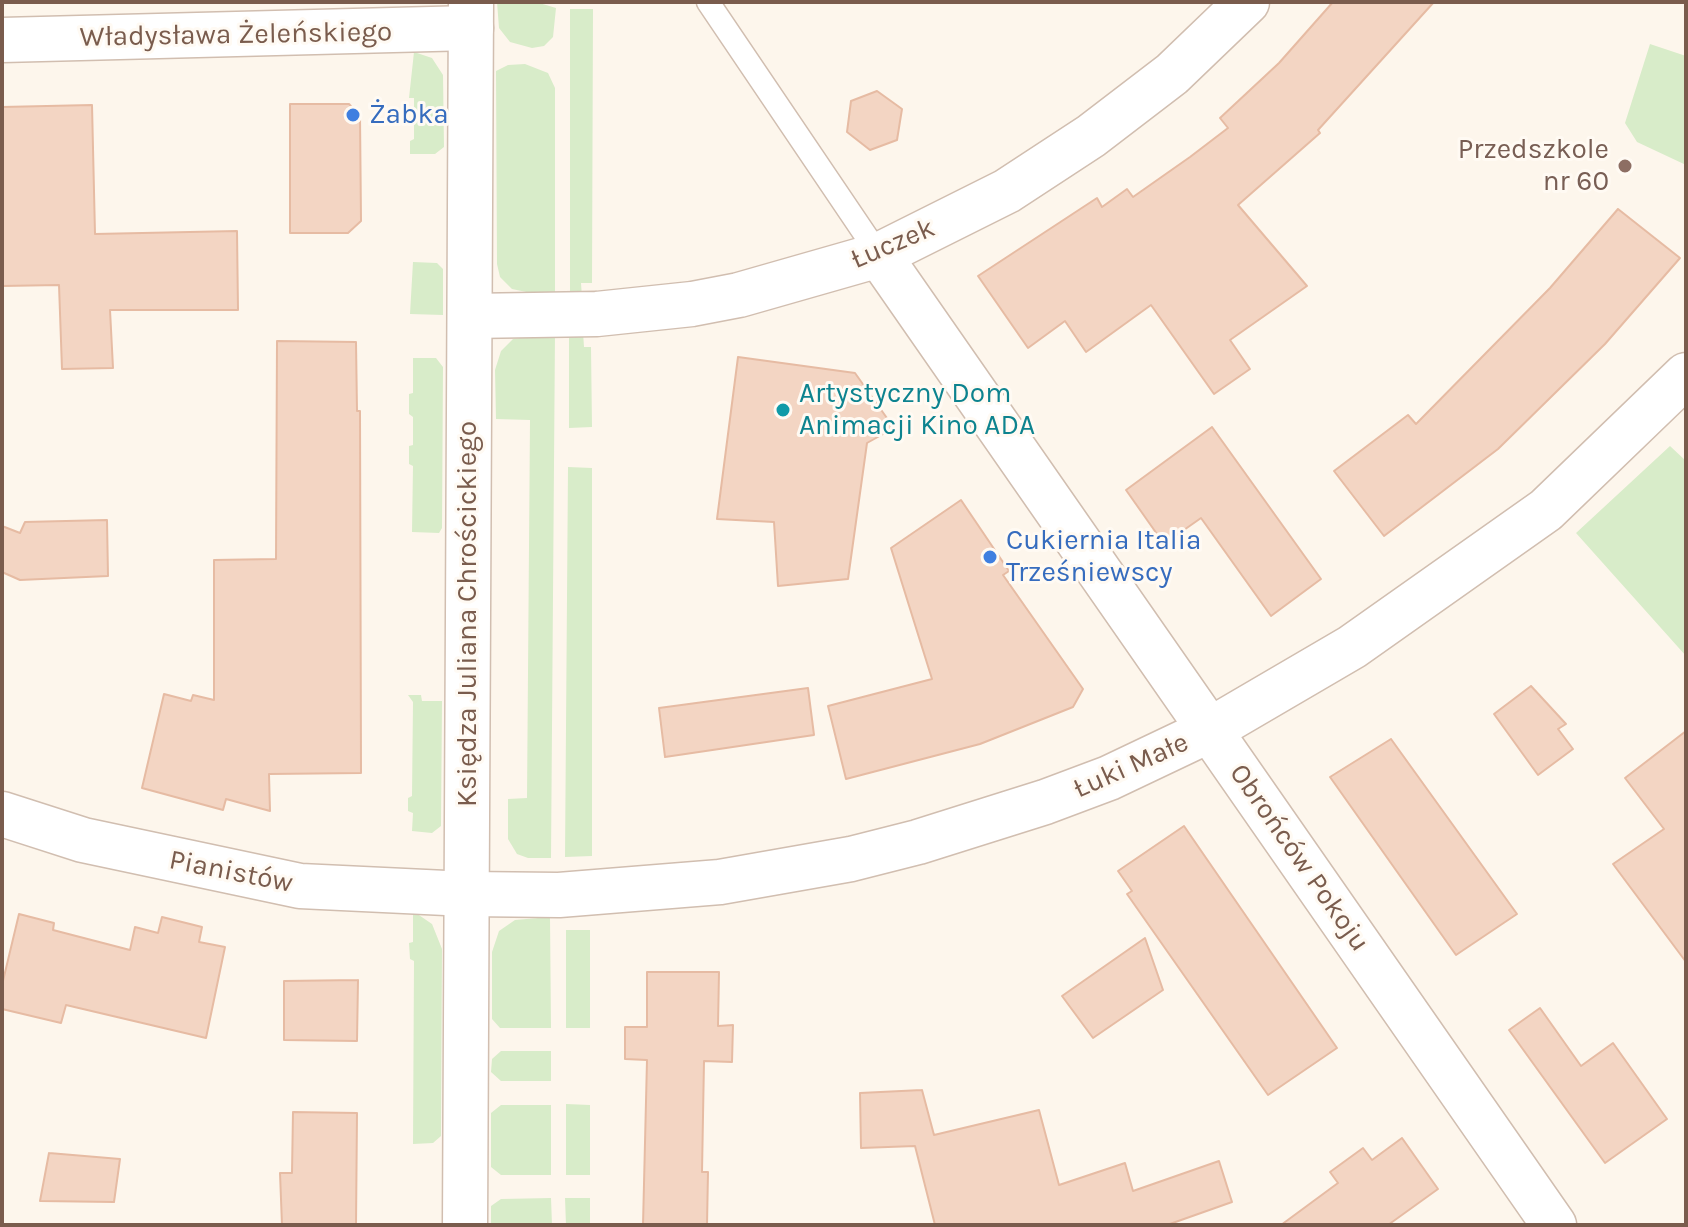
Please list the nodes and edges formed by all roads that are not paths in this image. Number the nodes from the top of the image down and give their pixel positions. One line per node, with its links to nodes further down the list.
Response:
1 (708, 2): 5 (lane)
2 (1247, 2): 5 (street, Łuczek)
3 (471, 15): 4 (street, Władysława Żeleńskiego); 6 (street, Księdza Juliana Chrościckiego)
4 (2, 40)
5 (879, 255): 6 (street, Łuczek); 8 (street, Obrońców Pokoju)
6 (470, 316): 10 (street, Księdza Juliana Chrościckiego)
7 (1686, 375): 8 (street, Łuki Małe)
8 (1210, 730): 10 (street, Łuki Małe); 12 (street, Obrońców Pokoju)
9 (2, 814): 10 (street, Pianistów)
10 (467, 894): 11 (street, Księdza Juliana Chrościckiego)
11 (465, 1225)
12 (1554, 1225)

